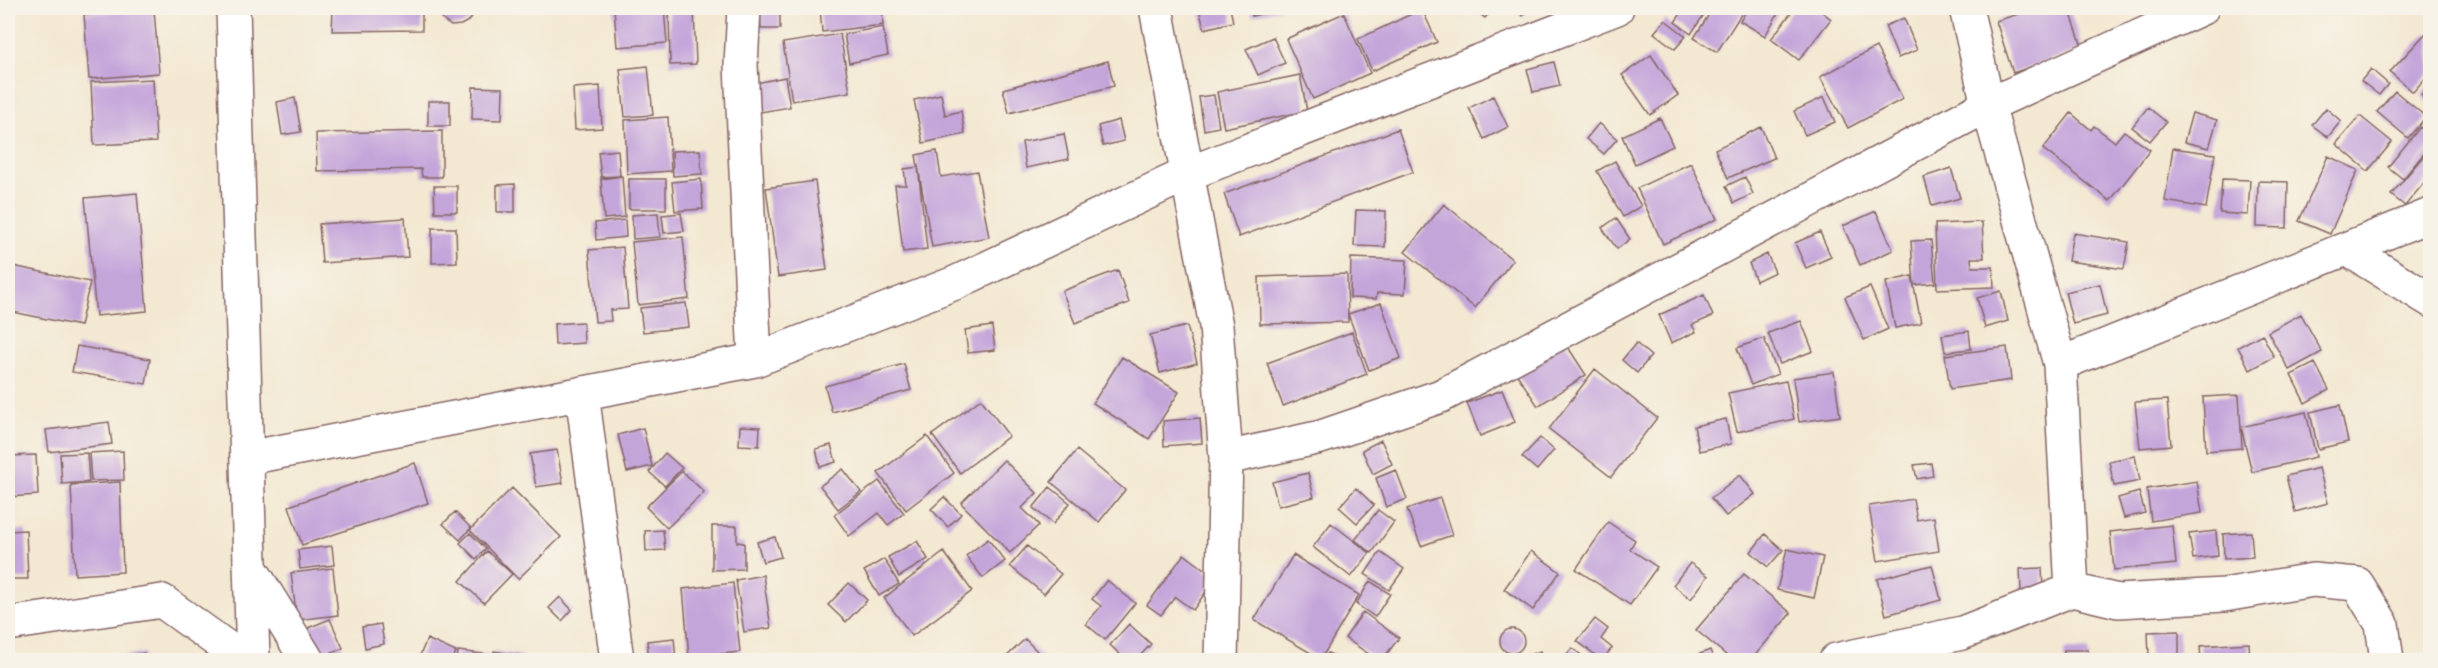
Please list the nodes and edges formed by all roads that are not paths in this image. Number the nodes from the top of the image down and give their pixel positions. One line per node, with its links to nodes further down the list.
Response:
1 (233, 8): 15 (street)
2 (744, 8): 12 (street)
3 (1156, 8): 8 (street)
4 (1617, 8): 8 (street)
5 (1966, 8): 7 (street)
6 (2202, 8): 7 (street)
7 (1988, 105): 13 (street); 16 (street)
8 (1187, 174): 12 (street); 16 (street)
9 (2430, 215): 10 (street)
10 (2347, 249): 11 (street); 13 (street)
11 (2430, 300)
12 (755, 360): 14 (street)
13 (2060, 364): 18 (street)
14 (582, 393): 15 (street); 23 (street)
15 (247, 458): 17 (street)
16 (1226, 458): 24 (street)
17 (250, 567): 21 (street); 22 (street)
18 (2072, 590): 25 (street); 26 (street)
19 (8, 624): 20 (street)
20 (244, 660)
21 (253, 660)
22 (307, 660)
23 (617, 660)
24 (1221, 660)
25 (1836, 660)
26 (2387, 660)

